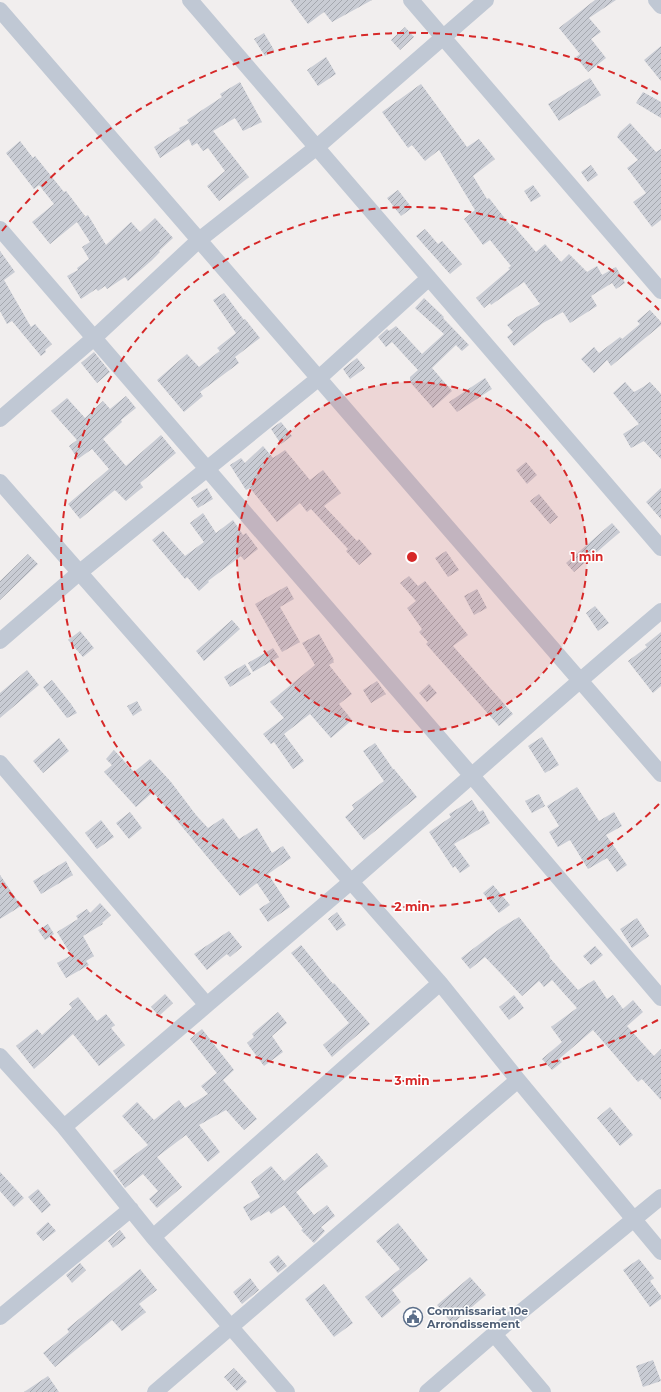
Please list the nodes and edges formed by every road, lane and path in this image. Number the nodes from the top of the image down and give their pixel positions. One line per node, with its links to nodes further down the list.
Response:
1 (190, 0): 8 (street)
2 (411, 0): 7 (street)
3 (486, 0): 7 (street)
4 (656, 0): 5 (street)
5 (661, 6)
6 (0, 10): 10 (street)
7 (443, 37): 8 (street); 12 (street)
8 (317, 147): 10 (street); 11 (street)
9 (0, 229): 13 (street)
10 (199, 240): 13 (street); 14 (street)
11 (429, 278): 14 (street); 18 (street)
12 (661, 292)
13 (94, 338): 15 (street); 16 (street)
14 (319, 378): 16 (street); 22 (street)
15 (0, 419)
16 (208, 470): 19 (street); 25 (street)
17 (0, 482): 19 (street)
18 (661, 548)
19 (80, 572): 21 (street); 26 (street)
20 (661, 611): 22 (street)
21 (0, 641)
22 (580, 679): 24 (street); 25 (street)
23 (0, 763): 29 (street)
24 (661, 774)
25 (472, 776): 26 (street); 28 (street)
26 (351, 882): 27 (street); 29 (street)
27 (440, 983): 32 (street); 37 (street)
28 (661, 998)
29 (206, 1004): 33 (street)
30 (0, 1056): 31 (street)
31 (5, 1073): 33 (street)
32 (518, 1080): 36 (street); 40 (street)
33 (64, 1127): 35 (street)
34 (661, 1198): 36 (street)
35 (131, 1209): 37 (street); 39 (street)
36 (634, 1220): 38 (street); 41 (street)
37 (153, 1237): 40 (street)
38 (661, 1252)
39 (0, 1317)
40 (232, 1327): 42 (street); 43 (street)
41 (494, 1334): 44 (street); 45 (street)
42 (155, 1392)
43 (287, 1392)
44 (426, 1392)
45 (543, 1392)

